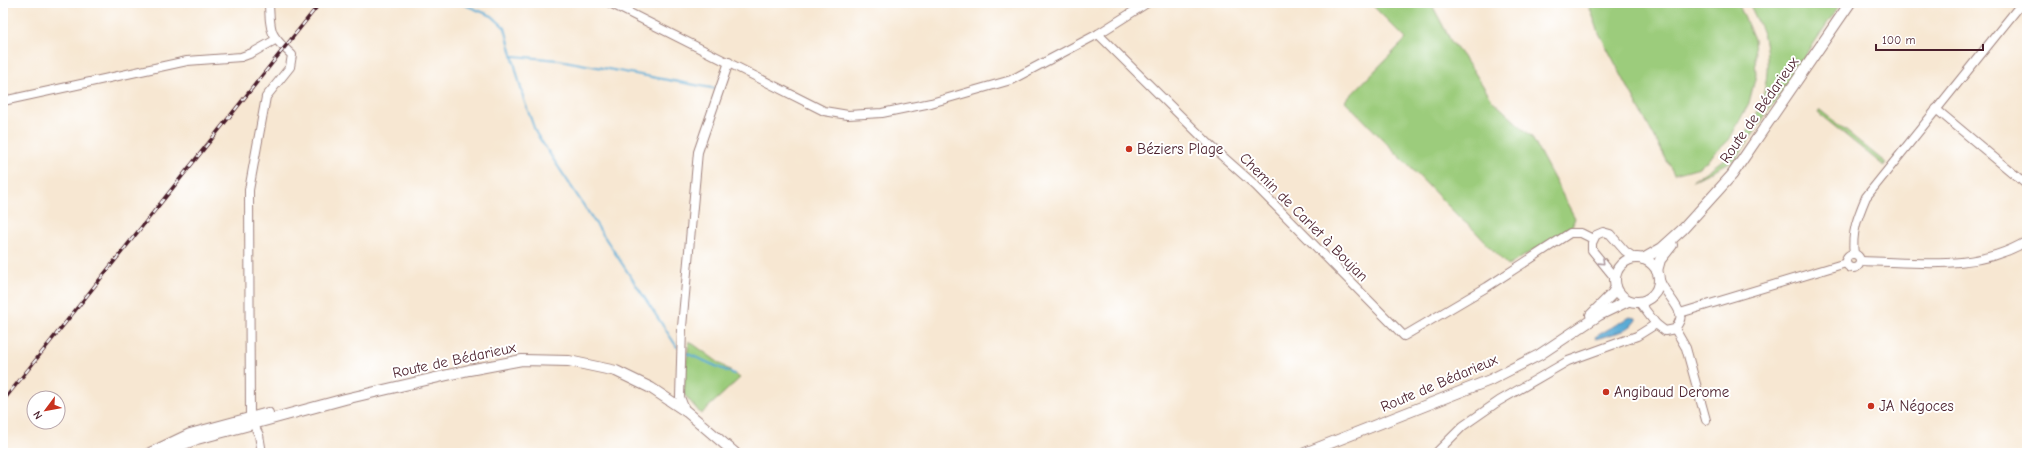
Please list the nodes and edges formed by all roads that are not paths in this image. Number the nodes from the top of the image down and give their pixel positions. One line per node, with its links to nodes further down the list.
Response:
1 (269, 3): 7 (street)
2 (610, 3): 8 (street)
3 (1147, 3): 6 (street)
4 (1850, 3): 12 (main road, Route de Bédarieux)
5 (2022, 3): 10 (street)
6 (1098, 34): 8 (street); 13 (street, Chemin de Carlet à Boujan)
7 (275, 40): 9 (street); 29 (street)
8 (729, 62): 27 (street)
9 (3, 101)
10 (1936, 109): 11 (street); 15 (street)
11 (2027, 185)
12 (1683, 229): 16 (main road, Route de Bédarieux); 19 (main road, Route de Bédarieux)
13 (1593, 239): 16 (street); 20 (street, one-way to 20)
14 (2027, 241): 17 (street)
15 (1854, 254): 17 (street); 18 (street)
16 (1639, 258): 19 (main road); 20 (main road)
17 (1861, 261): 18 (street)
18 (1846, 263): 23 (street)
19 (1658, 275): 22 (main road); 23 (street)
20 (1616, 283): 21 (main road); 25 (main road, Route de Bédarieux)
21 (1628, 301): 22 (main road); 25 (main road, Route de Bédarieux)
22 (1640, 303): 24 (street)
23 (1680, 313): 26 (street)
24 (1656, 324): 26 (street); 35 (street)
25 (1579, 328): 34 (main road, Route de Bédarieux)
26 (1675, 328): 28 (street)
27 (687, 412): 29 (main road, Route de Bédarieux); 33 (main road, Route de Bédarieux)
28 (1706, 420)
29 (253, 421): 30 (main road, Route de Bédarieux); 31 (main road, Route de Bédarieux); 32 (street)
30 (150, 453)
31 (161, 453)
32 (262, 453)
33 (734, 453)
34 (1305, 453)
35 (1436, 453)

